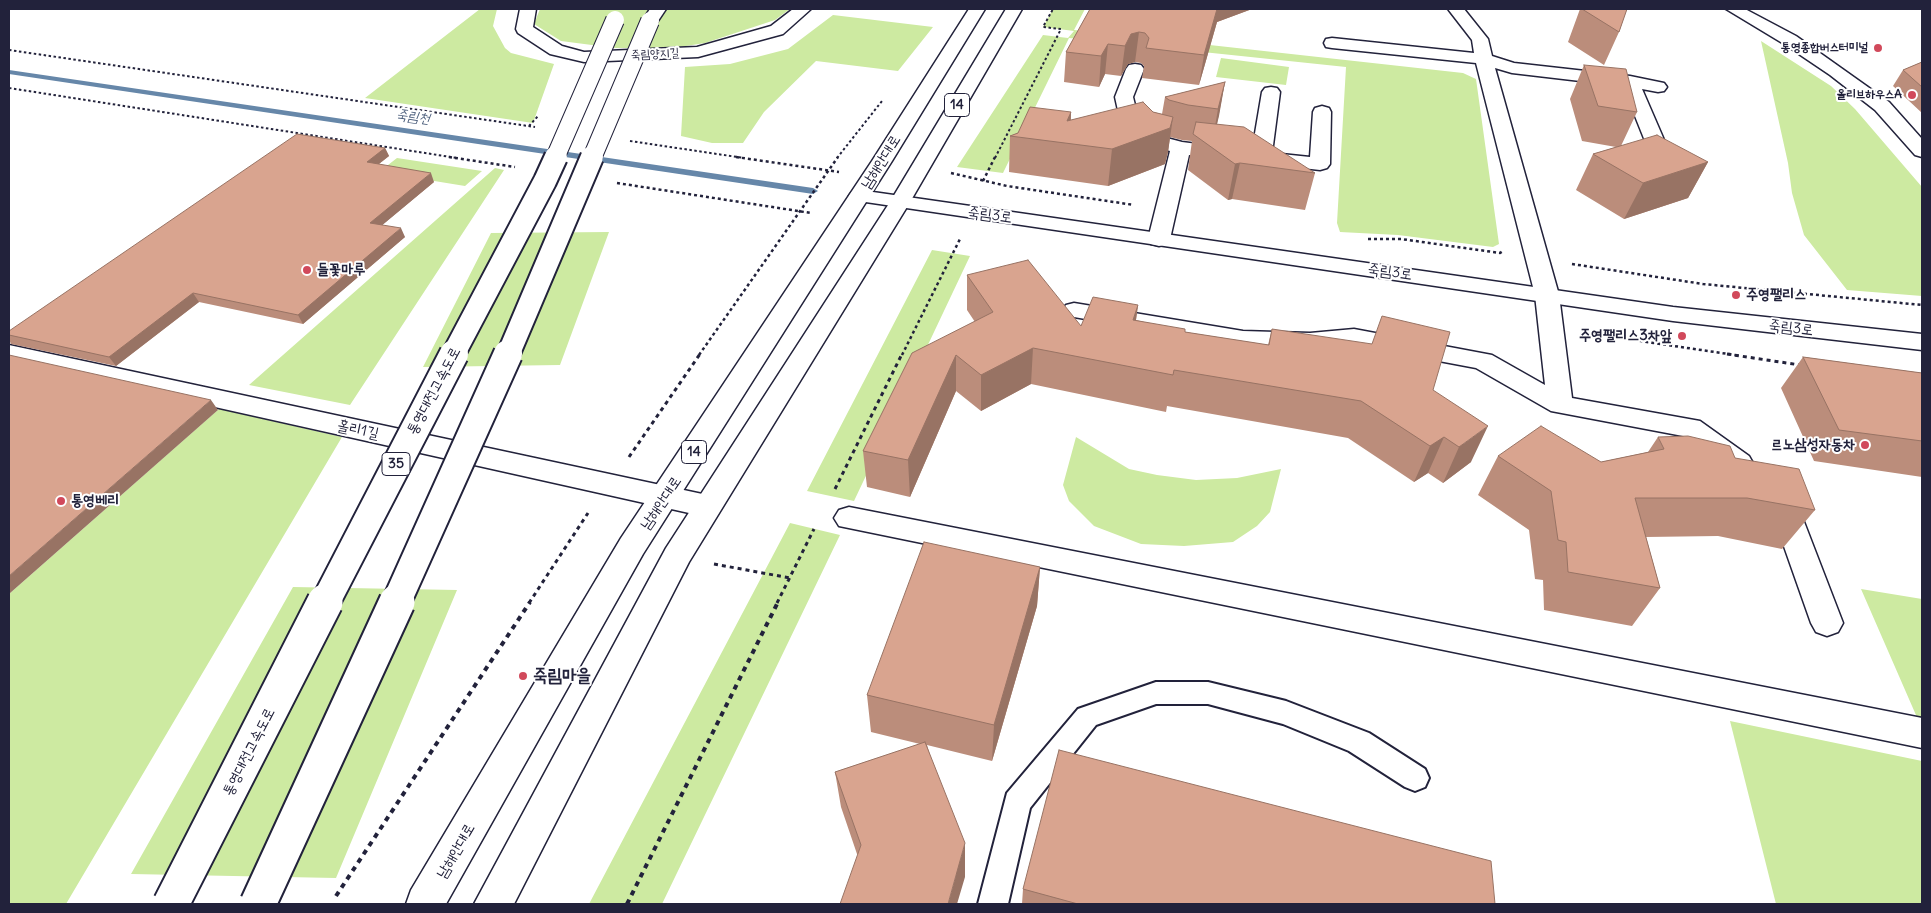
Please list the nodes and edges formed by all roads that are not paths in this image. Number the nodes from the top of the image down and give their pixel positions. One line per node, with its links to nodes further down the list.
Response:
1 (528, 9): 2 (main road, 죽림양지길)
2 (803, 9)
3 (977, 9): 20 (main road, 남해안대로 / 14)
4 (1014, 9): 21 (main road, 14)
5 (1456, 9): 10 (main road)
6 (1734, 9): 17 (main road)
7 (618, 15): 34 (main road, 통영대전고속도로 / 35, bridge)
8 (654, 15): 35 (main road, bridge)
9 (1332, 43): 10 (main road)
10 (1484, 59): 12 (main road); 23 (main road)
11 (1135, 69): 16 (main road)
12 (1630, 81): 13 (main road); 18 (main road)
13 (1658, 87)
14 (1270, 92): 19 (main road)
15 (1322, 112): 19 (main road)
16 (1181, 148): 19 (main road); 22 (main road)
17 (1922, 151)
18 (1661, 156)
19 (1261, 158)
20 (859, 197): 21 (main road, 죽림3로); 28 (main road, 남해안대로 / 14)
21 (900, 202): 22 (main road, 죽림3로); 29 (main road, 14)
22 (1159, 239): 23 (main road, 죽림3로)
23 (1546, 295): 25 (main road, 죽림3로); 27 (main road)
24 (1074, 310): 27 (main road)
25 (1922, 342)
26 (9, 353): 28 (main road, 홀리1길)
27 (1560, 405): 31 (main road)
28 (665, 498): 29 (main road, 홀리1길); 36 (main road, 남해안대로 / 14)
29 (708, 506): 37 (main road, 14)
30 (840, 507): 32 (main road)
31 (1827, 623)
32 (1922, 733)
33 (1414, 778): 38 (lane)
34 (171, 904)
35 (258, 904)
36 (425, 904)
37 (493, 904)
38 (993, 904)

